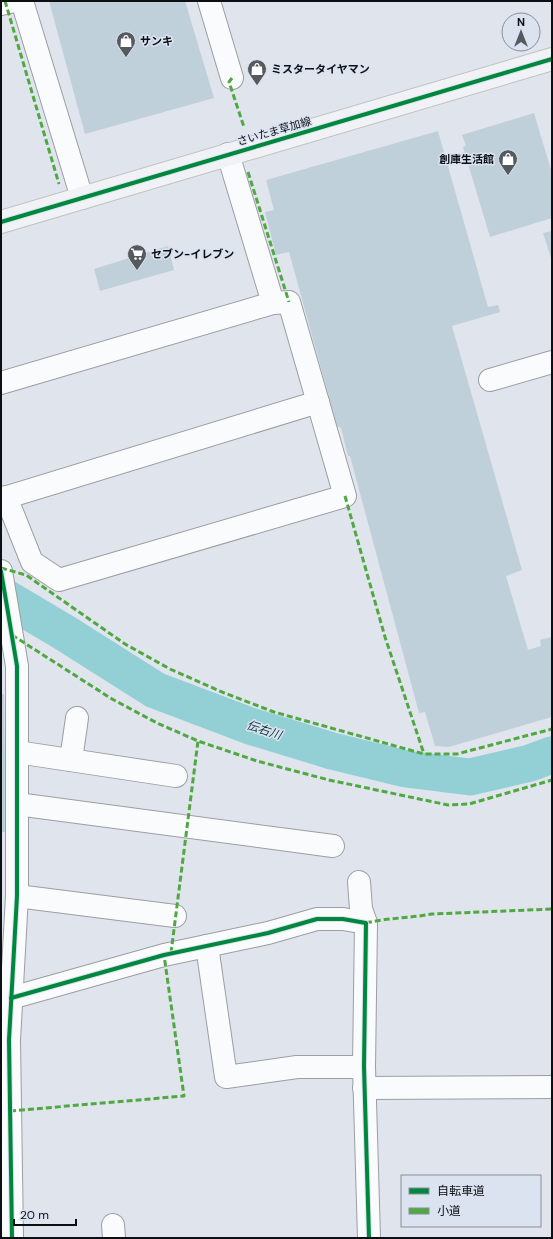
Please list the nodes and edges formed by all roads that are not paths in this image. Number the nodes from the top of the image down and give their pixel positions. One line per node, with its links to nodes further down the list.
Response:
1 (14, 1): 4 (street)
2 (22, 1): 8 (street)
3 (209, 1): 6 (street)
4 (1, 4)
5 (552, 59): 7 (main road, さいたま草加線)
6 (232, 78)
7 (228, 154): 8 (main road, さいたま草加線); 10 (street)
8 (82, 198): 9 (main road, さいたま草加線)
9 (1, 222)
10 (273, 303): 13 (street); 14 (street)
11 (552, 362): 12 (street)
12 (490, 380)
13 (1, 383)
14 (318, 402): 15 (street); 15 (street)
15 (4, 498)
16 (1, 570): 18 (street)
17 (77, 718): 19 (street)
18 (17, 752): 19 (street); 21 (street)
19 (71, 760): 20 (street)
20 (176, 776)
21 (17, 804): 22 (street); 24 (street)
22 (333, 846)
23 (359, 882): 26 (street)
24 (17, 896): 25 (street); 28 (street)
25 (175, 916)
26 (366, 923): 27 (street); 29 (street)
27 (206, 946): 28 (street); 29 (street)
28 (8, 993): 31 (street)
29 (364, 1078): 30 (street); 32 (street)
30 (552, 1087)
31 (12, 1238)
32 (369, 1238)

